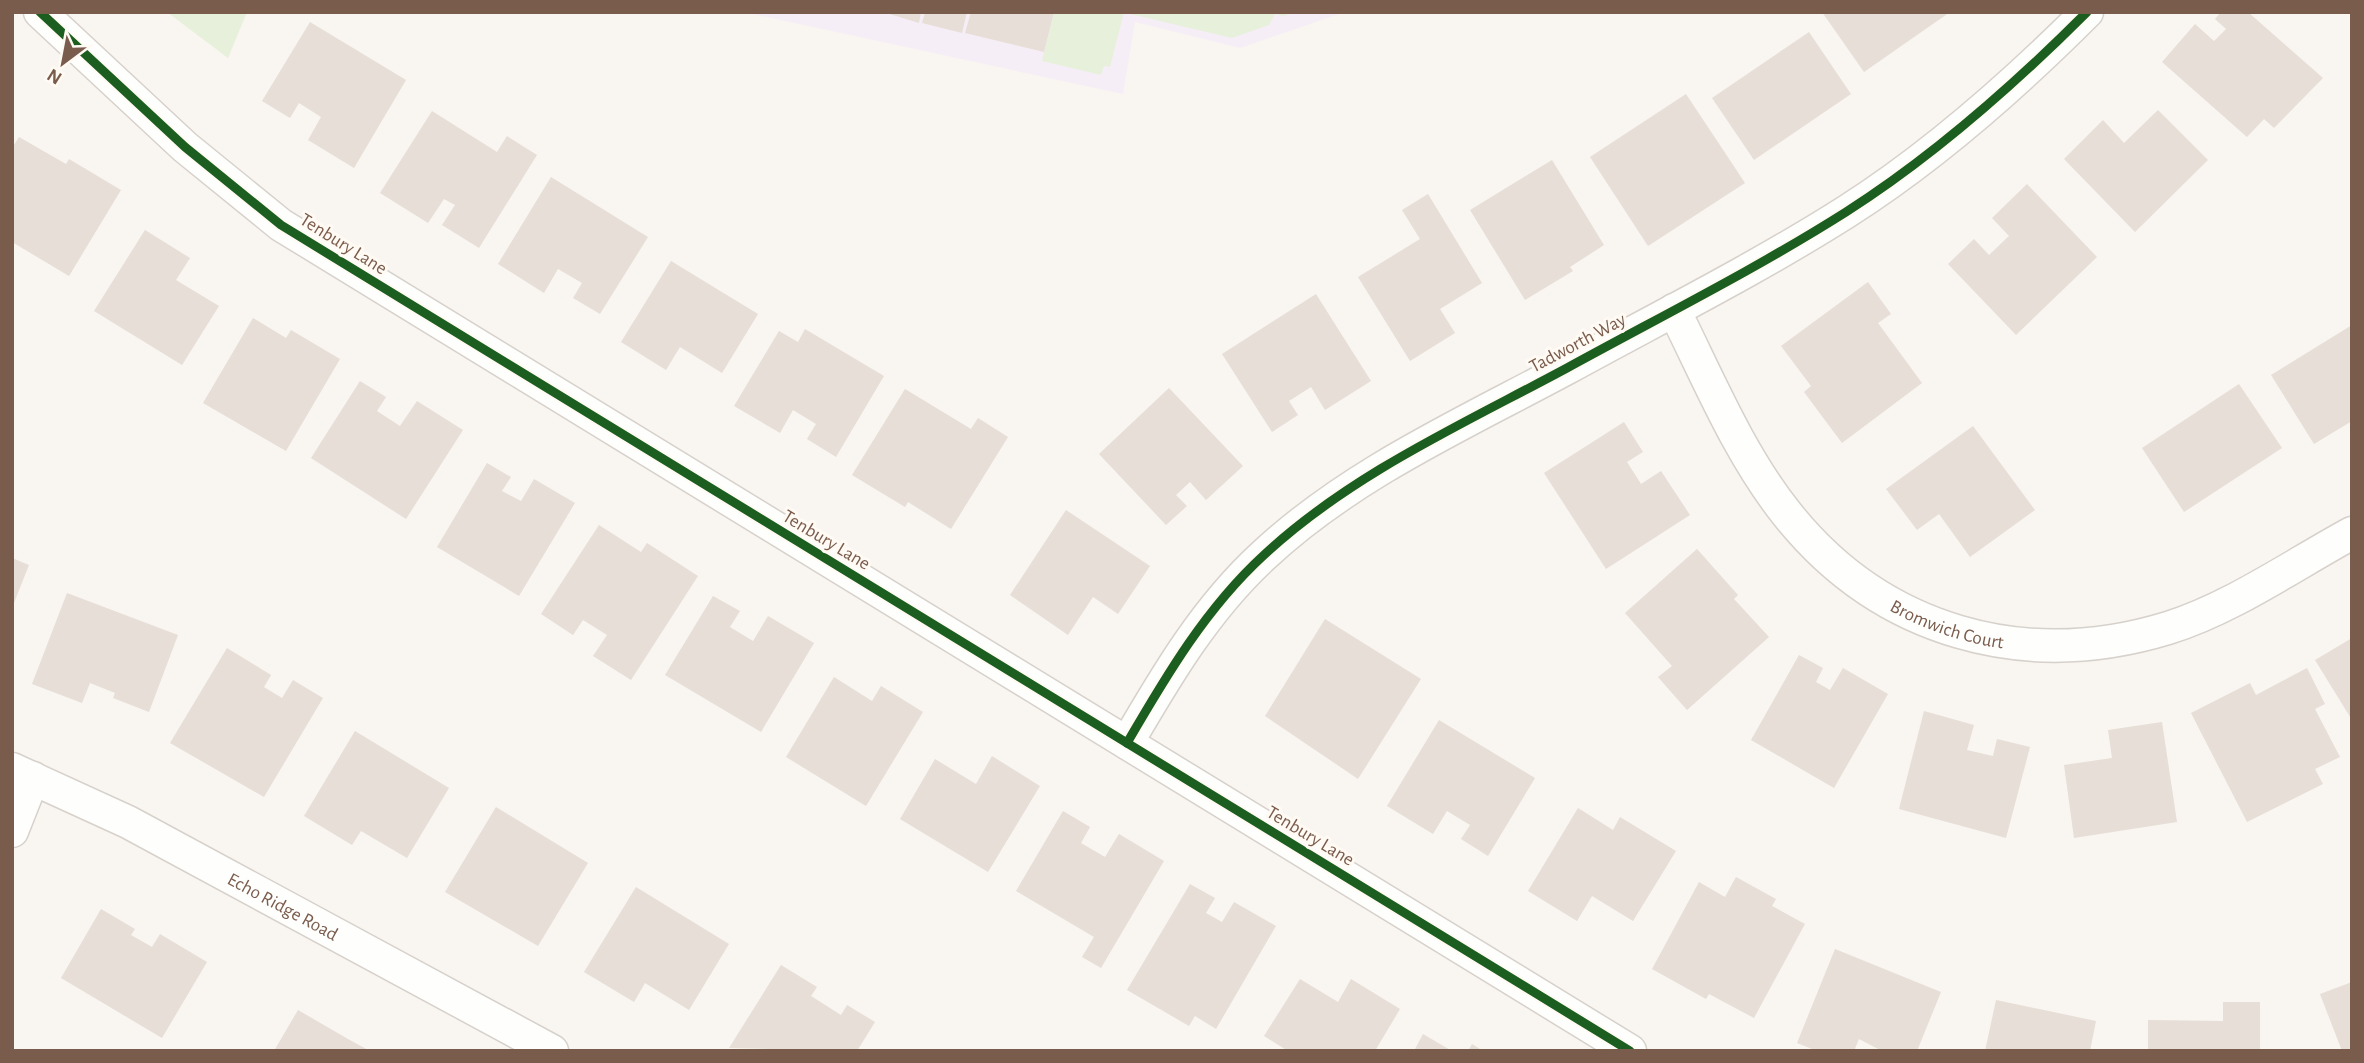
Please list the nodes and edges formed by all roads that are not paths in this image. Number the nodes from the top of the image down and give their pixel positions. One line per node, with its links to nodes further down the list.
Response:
1 (40, 12): 5 (street, Tenbury Lane)
2 (2087, 12): 3 (street, Tadworth Way)
3 (1674, 310): 4 (street, Bromwich Court); 5 (street, Tadworth Way)
4 (2352, 533)
5 (1127, 743): 9 (street, Tenbury Lane)
6 (23, 774): 7 (street); 8 (street, Echo Ridge Road)
7 (12, 831)
8 (552, 1051)
9 (1630, 1051)

